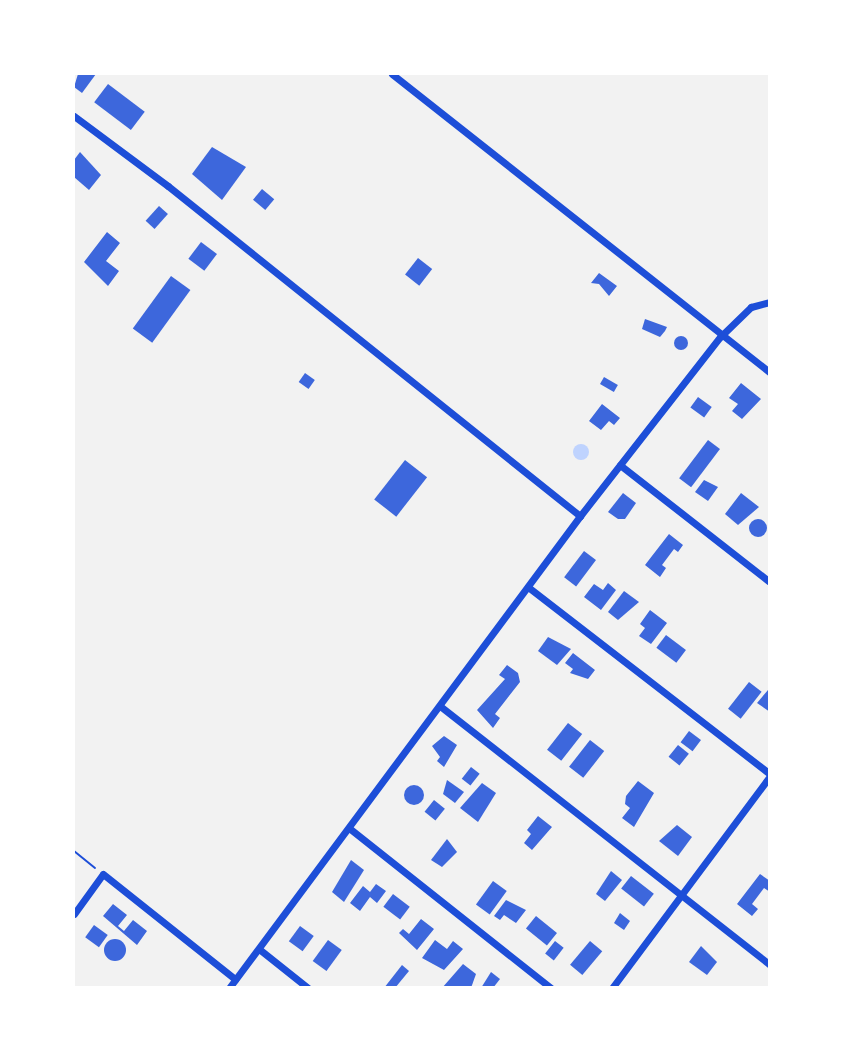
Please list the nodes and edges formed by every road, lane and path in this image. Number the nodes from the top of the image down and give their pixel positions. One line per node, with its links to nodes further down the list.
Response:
1 (392, 74): 4 (street)
2 (74, 116): 7 (street)
3 (769, 302): 4 (street)
4 (720, 337): 5 (street); 6 (street)
5 (769, 373)
6 (620, 465): 7 (street); 8 (street)
7 (580, 516): 9 (street)
8 (769, 582)
9 (528, 587): 10 (street); 11 (street)
10 (440, 706): 12 (street); 15 (street)
11 (769, 775): 15 (street)
12 (349, 828): 17 (street); 22 (street)
13 (74, 852): 14 (path)
14 (103, 874): 16 (street); 19 (street)
15 (680, 894): 18 (street); 23 (street)
16 (74, 914)
17 (259, 949): 19 (street); 21 (street)
18 (769, 965)
19 (236, 979): 20 (street)
20 (229, 988)
21 (308, 988)
22 (551, 988)
23 (612, 988)

